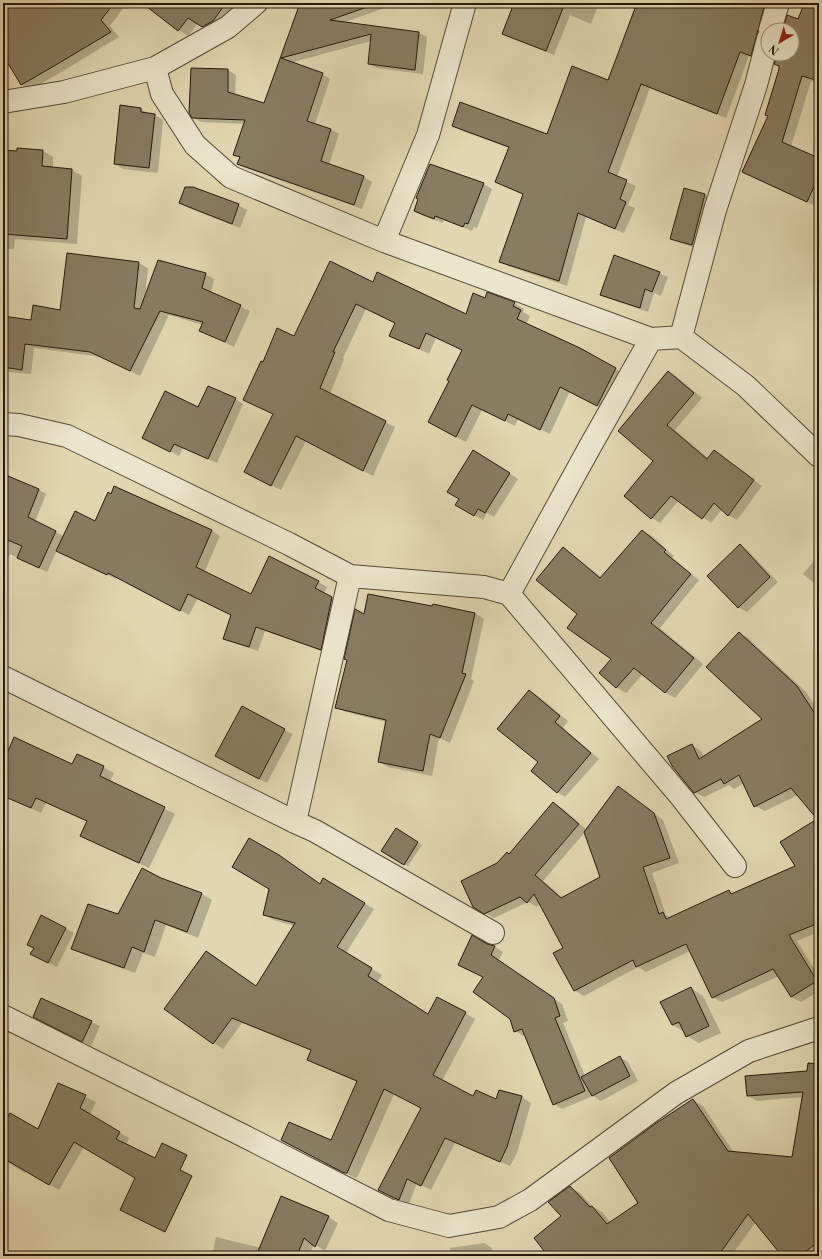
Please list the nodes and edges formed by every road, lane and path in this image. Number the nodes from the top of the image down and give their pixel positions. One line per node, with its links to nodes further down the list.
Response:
1 (256, 3): 6 (street)
2 (465, 3): 8 (street)
3 (778, 3): 4 (street)
4 (772, 22)
5 (762, 62): 9 (street)
6 (155, 68): 7 (street); 8 (street)
7 (3, 102)
8 (384, 241): 10 (street)
9 (681, 337): 10 (street); 12 (street)
10 (651, 340): 14 (street)
11 (3, 424): 13 (street)
12 (819, 456)
13 (350, 576): 14 (street); 16 (street)
14 (509, 594): 17 (street)
15 (3, 677): 16 (street)
16 (294, 822): 18 (street)
17 (735, 866)
18 (493, 933)
19 (3, 1016): 20 (street)
20 (819, 1028)

